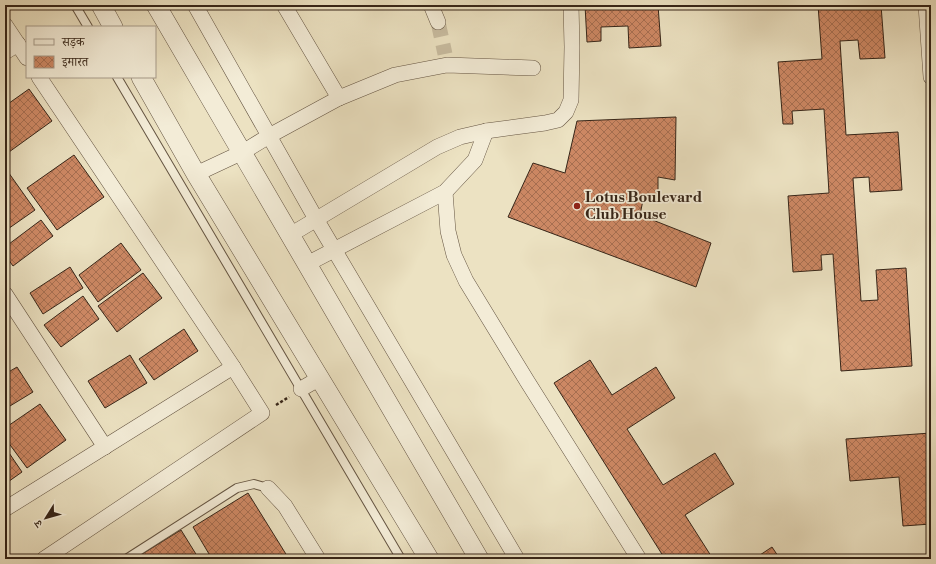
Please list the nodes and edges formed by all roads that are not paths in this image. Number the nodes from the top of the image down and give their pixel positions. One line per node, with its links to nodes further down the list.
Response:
1 (75, 5): 11 (lane)
2 (101, 5): 12 (street)
3 (156, 5): 23 (street)
4 (194, 5): 22 (street)
5 (431, 5): 9 (street)
6 (571, 5): 21 (street)
7 (926, 5): 16 (street)
8 (288, 6): 20 (street)
9 (438, 22)
10 (5, 25): 13 (street)
11 (87, 26)
12 (112, 26)
13 (11, 48): 14 (street)
14 (26, 57)
15 (533, 68): 20 (street)
16 (931, 77)
17 (40, 78): 31 (street)
18 (118, 78): 33 (lane)
19 (142, 78): 24 (street)
20 (340, 98): 22 (street)
21 (486, 131): 25 (street); 26 (street)
22 (269, 136): 23 (street); 26 (street)
23 (243, 152): 24 (street); 27 (street)
24 (196, 174): 32 (street)
25 (445, 192): 28 (street); 44 (street)
26 (316, 219): 27 (street); 28 (street)
27 (290, 235): 29 (street)
28 (334, 249): 29 (street); 43 (street)
29 (307, 264): 42 (street)
30 (5, 294): 34 (street)
31 (233, 367): 34 (street); 37 (street)
32 (320, 378): 33 (street); 41 (street)
33 (301, 389): 40 (lane)
34 (105, 447): 36 (street)
35 (268, 488): 38 (lane); 39 (street)
36 (5, 509)
37 (44, 559)
38 (126, 559)
39 (318, 559)
40 (401, 559)
41 (429, 559)
42 (479, 559)
43 (517, 559)
44 (639, 559)

